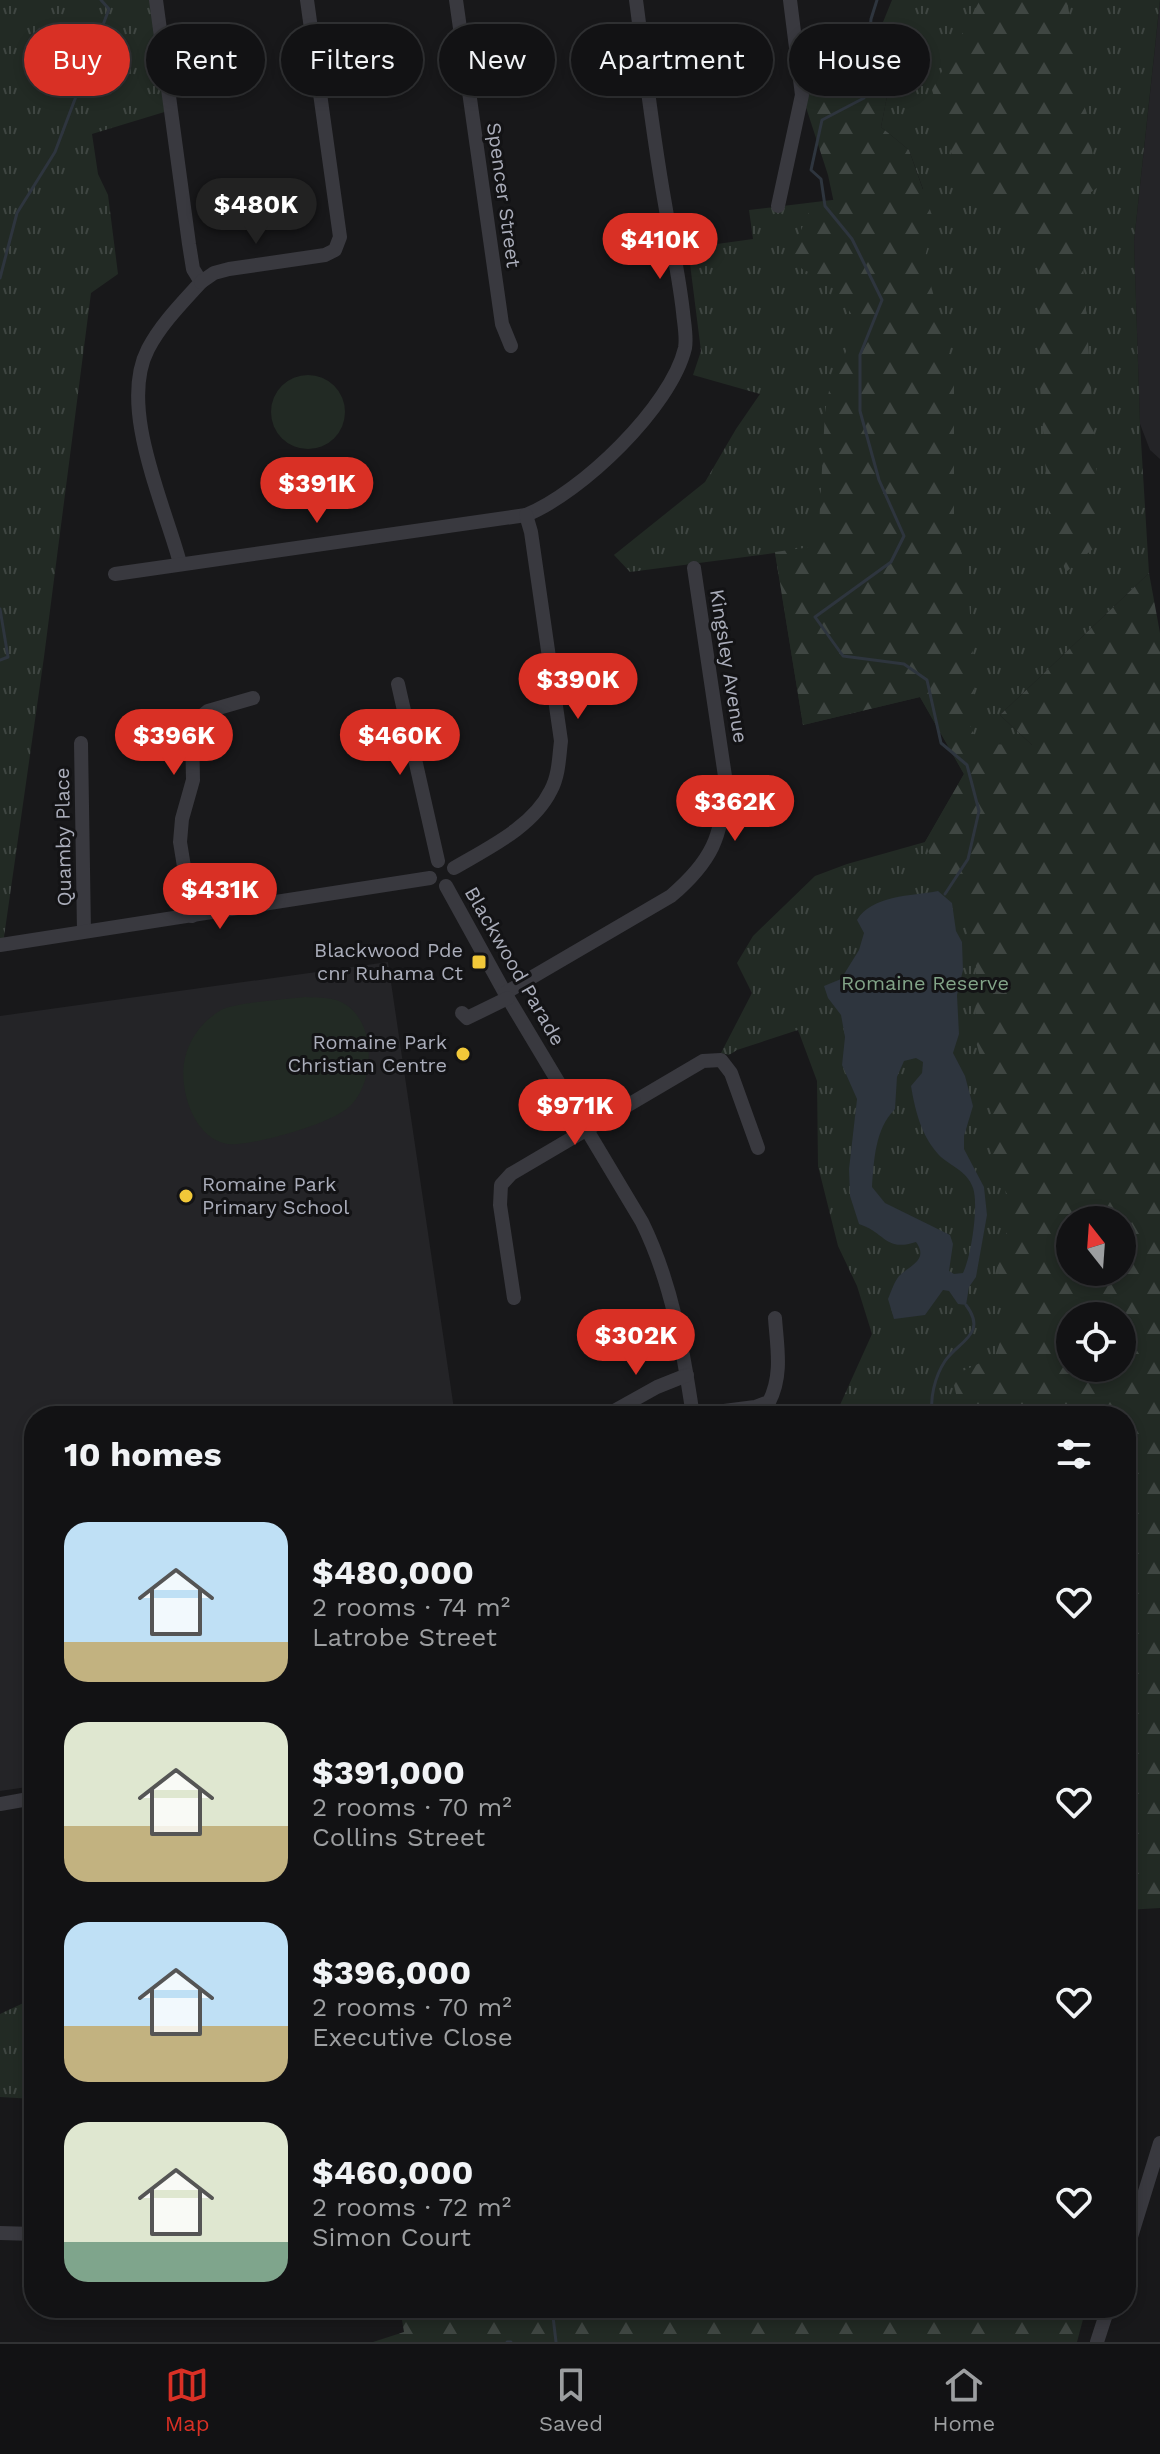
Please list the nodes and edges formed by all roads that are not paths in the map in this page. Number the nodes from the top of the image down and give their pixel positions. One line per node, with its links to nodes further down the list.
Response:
1 (156, 0): 7 (street)
2 (307, 0): 7 (street)
3 (456, 0): 8 (street, Spencer Street)
4 (636, 0): 9 (street)
5 (790, 0): 6 (street)
6 (778, 206)
7 (201, 282): 10 (street)
8 (511, 346)
9 (526, 515): 10 (street); 17 (street)
10 (180, 563): 12 (street)
11 (694, 568): 23 (street, Kingsley Avenue)
12 (115, 574)
13 (398, 684): 16 (street)
14 (253, 698): 20 (street)
15 (81, 743): 21 (street, Quamby Place)
16 (438, 861): 17 (street); 18 (street)
17 (454, 868): 19 (street)
18 (430, 878): 19 (street); 20 (street)
19 (446, 886): 23 (street, Blackwood Parade)
20 (192, 916): 21 (street)
21 (84, 931): 22 (street)
22 (0, 945)
23 (507, 996): 24 (street, Kingsley Avenue); 25 (street, Blackwood Parade)
24 (462, 1013)
25 (587, 1129): 26 (street); 27 (street); 29 (street, Blackwood Parade)
26 (758, 1148)
27 (514, 1298)
28 (775, 1318): 32 (street)
29 (687, 1375): 30 (street); 31 (street, Blackwood Parade)
30 (623, 1406)
31 (692, 1406)
32 (758, 1406)
33 (24, 1800): 34 (street)
34 (0, 1804)
35 (1160, 2143): 36 (street)
36 (1136, 2221)
37 (0, 2233): 38 (street)
38 (24, 2234)
39 (1105, 2318): 40 (street)
40 (1097, 2342)

